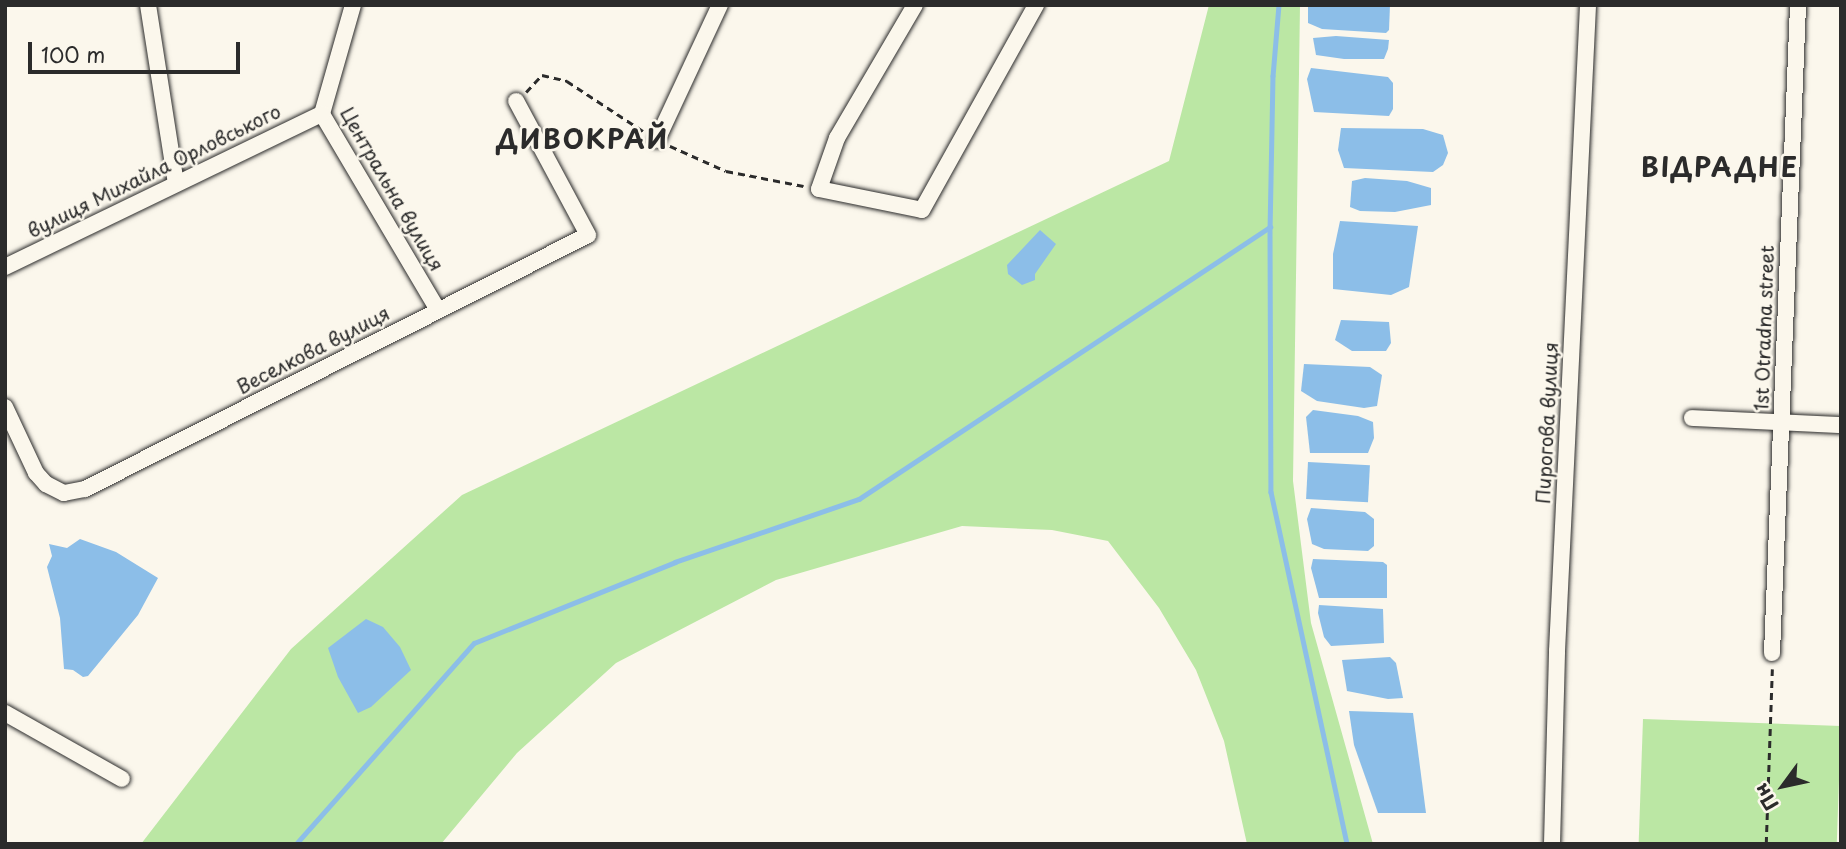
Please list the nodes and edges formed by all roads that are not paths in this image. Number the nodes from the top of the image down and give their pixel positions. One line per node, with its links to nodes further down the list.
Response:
1 (148, 5): 11 (street)
2 (353, 5): 9 (street, Центральна вулиця)
3 (720, 5): 10 (street)
4 (915, 5): 5 (street)
5 (1036, 5)
6 (1588, 5): 21 (street, Пирогова вулиця)
7 (1798, 5): 16 (street, 1st Otradna street)
8 (516, 101): 13 (street, Веселкова вулиця)
9 (322, 114): 11 (street, вулиця Михайла Орловського); 13 (street, Центральна вулиця)
10 (657, 140)
11 (176, 183): 12 (street, вулиця Михайла Орловського)
12 (5, 267)
13 (438, 310): 14 (street, Веселкова вулиця)
14 (5, 407)
15 (1692, 418): 16 (street)
16 (1781, 423): 17 (street); 18 (street, 1st Otradna street)
17 (1841, 425)
18 (1772, 653)
19 (5, 713): 20 (street)
20 (122, 779)
21 (1552, 844)

